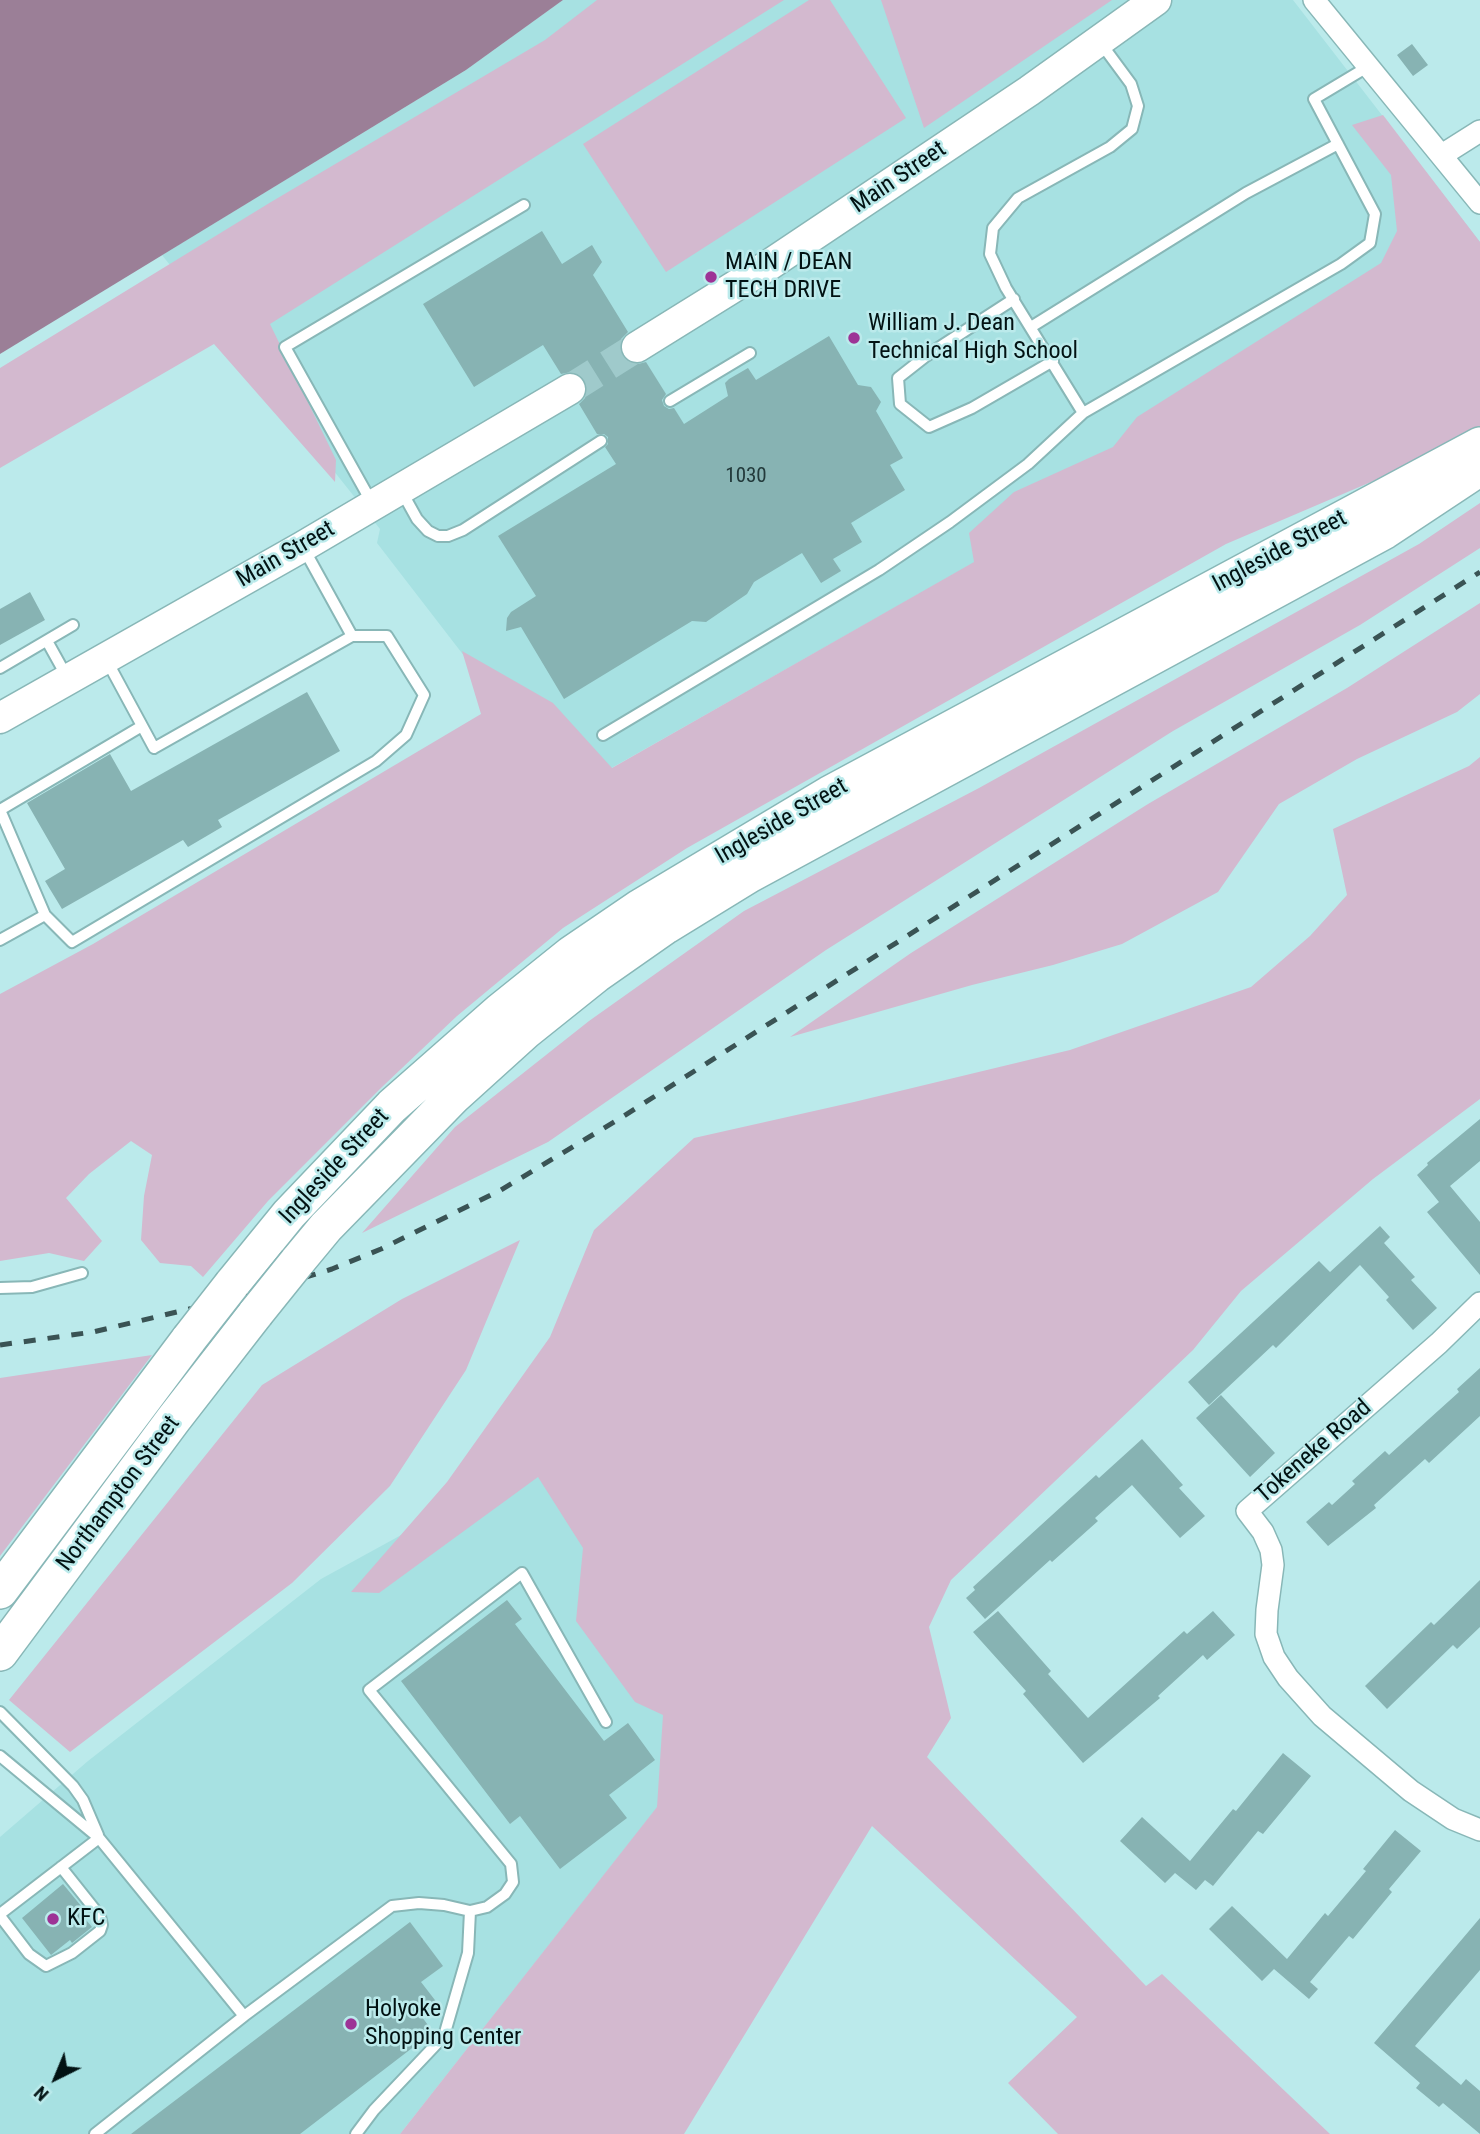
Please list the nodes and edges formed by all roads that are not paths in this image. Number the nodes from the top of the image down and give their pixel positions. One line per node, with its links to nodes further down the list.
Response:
1 (1156, 0): 3 (main road, Main Street)
2 (1314, 0): 4 (street)
3 (1099, 40): 10 (lane); 12 (main road, Main Street)
4 (1369, 66): 6 (lane); 7 (street)
5 (1480, 131): 7 (street)
6 (1338, 144): 11 (lane); 17 (lane)
7 (1443, 155): 8 (street)
8 (1480, 203)
9 (524, 205): 22 (lane)
10 (1014, 299): 11 (lane); 14 (lane)
11 (1031, 327): 14 (lane)
12 (638, 347)
13 (750, 353): 16 (lane)
14 (1053, 360): 17 (lane)
15 (570, 389): 21 (main road, Main Street)
16 (670, 401)
17 (1083, 413): 32 (lane)
18 (601, 441): 21 (lane)
19 (1480, 445): 40 (main road, Ingleside Street, bridge)
20 (1480, 468): 39 (main road, Ingleside Street, bridge)
21 (400, 490): 22 (main road, Main Street)
22 (374, 505): 23 (main road, Main Street)
23 (302, 547): 25 (lane); 27 (main road, Main Street)
24 (73, 625): 26 (lane)
25 (352, 636): 31 (lane); 34 (lane)
26 (47, 641): 28 (lane); 29 (lane)
27 (105, 658): 29 (main road, Main Street); 31 (lane)
28 (0, 668)
29 (69, 679): 30 (main road, Main Street)
30 (0, 718)
31 (142, 726): 33 (lane)
32 (603, 734)
33 (0, 810): 34 (lane)
34 (45, 915): 35 (lane)
35 (0, 940)
36 (82, 1273): 37 (lane)
37 (0, 1288)
38 (1480, 1303): 46 (street, Tokeneke Road)
39 (247, 1324): 42 (main road, Northampton Street)
40 (189, 1339): 41 (main road, Northampton Street)
41 (0, 1591)
42 (0, 1653)
43 (0, 1712): 47 (lane)
44 (606, 1722): 49 (lane)
45 (0, 1756): 47 (lane)
46 (1480, 1830)
47 (99, 1838): 48 (lane); 51 (lane)
48 (61, 1867): 50 (lane); 50 (lane)
49 (470, 1911): 51 (lane); 53 (lane)
50 (0, 1915)
51 (244, 2016): 52 (lane)
52 (96, 2134)
53 (356, 2134)

